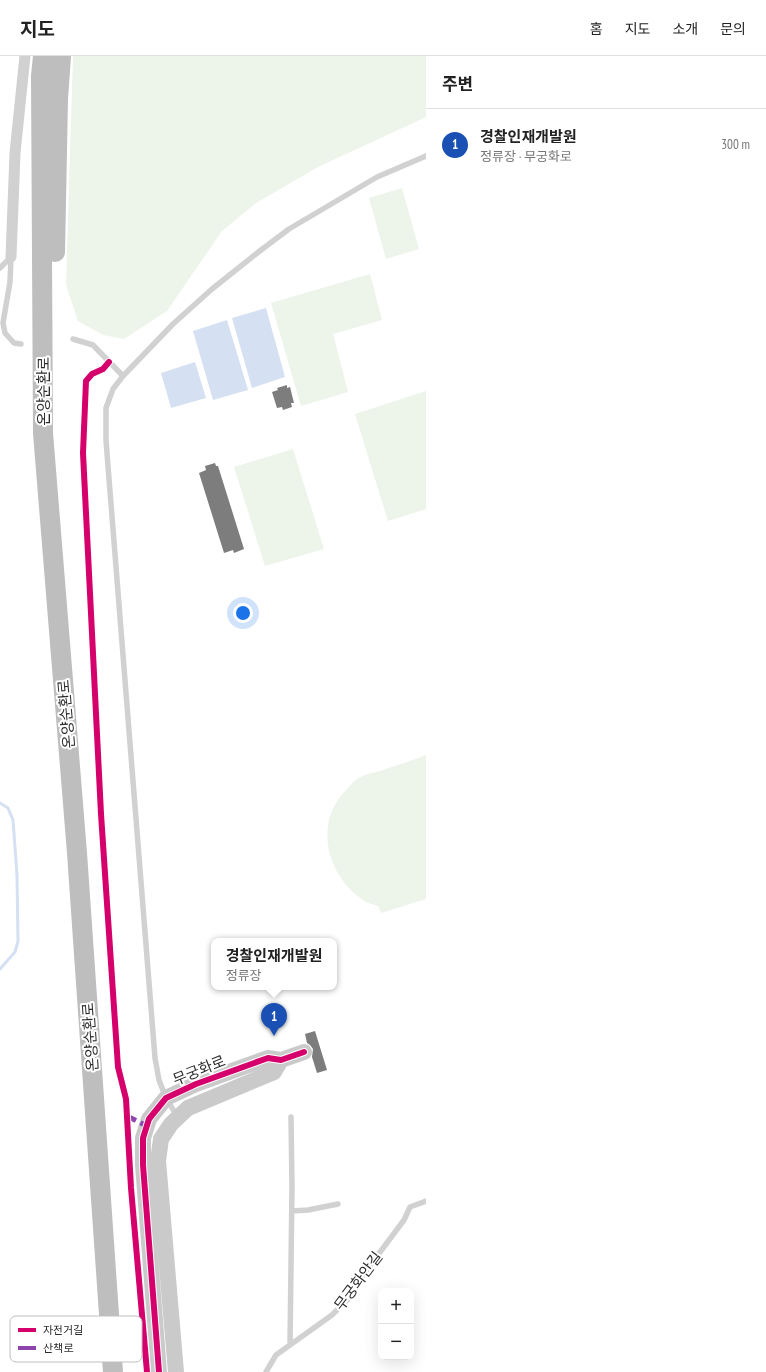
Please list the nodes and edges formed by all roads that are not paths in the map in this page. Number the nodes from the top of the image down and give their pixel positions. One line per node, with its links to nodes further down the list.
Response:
1 (25, 56): 5 (street)
2 (43, 56): 18 (highway, 온양순환로)
3 (61, 56): 19 (highway, 온양순환로)
4 (426, 156): 9 (lane)
5 (11, 257): 6 (lane); 8 (lane)
6 (0, 268)
7 (72, 339): 9 (lane)
8 (21, 344)
9 (123, 376): 12 (lane)
10 (304, 1052): 11 (street, 무궁화로)
11 (281, 1060): 12 (street, 무궁화로); 13 (street, 무궁화로)
12 (166, 1098): 13 (lane); 25 (street, 무궁화로)
13 (178, 1117): 26 (street, 무궁화로)
14 (291, 1117): 17 (lane)
15 (426, 1201): 20 (lane, 무궁화안길)
16 (338, 1204): 17 (lane)
17 (292, 1211): 20 (lane)
18 (109, 1316)
19 (119, 1316)
20 (290, 1345): 27 (lane, 무궁화안길)
21 (112, 1362): 23 (highway, 온양순환로)
22 (122, 1362): 24 (highway, 온양순환로)
23 (113, 1372)
24 (123, 1372)
25 (160, 1372)
26 (176, 1372)
27 (266, 1372)

